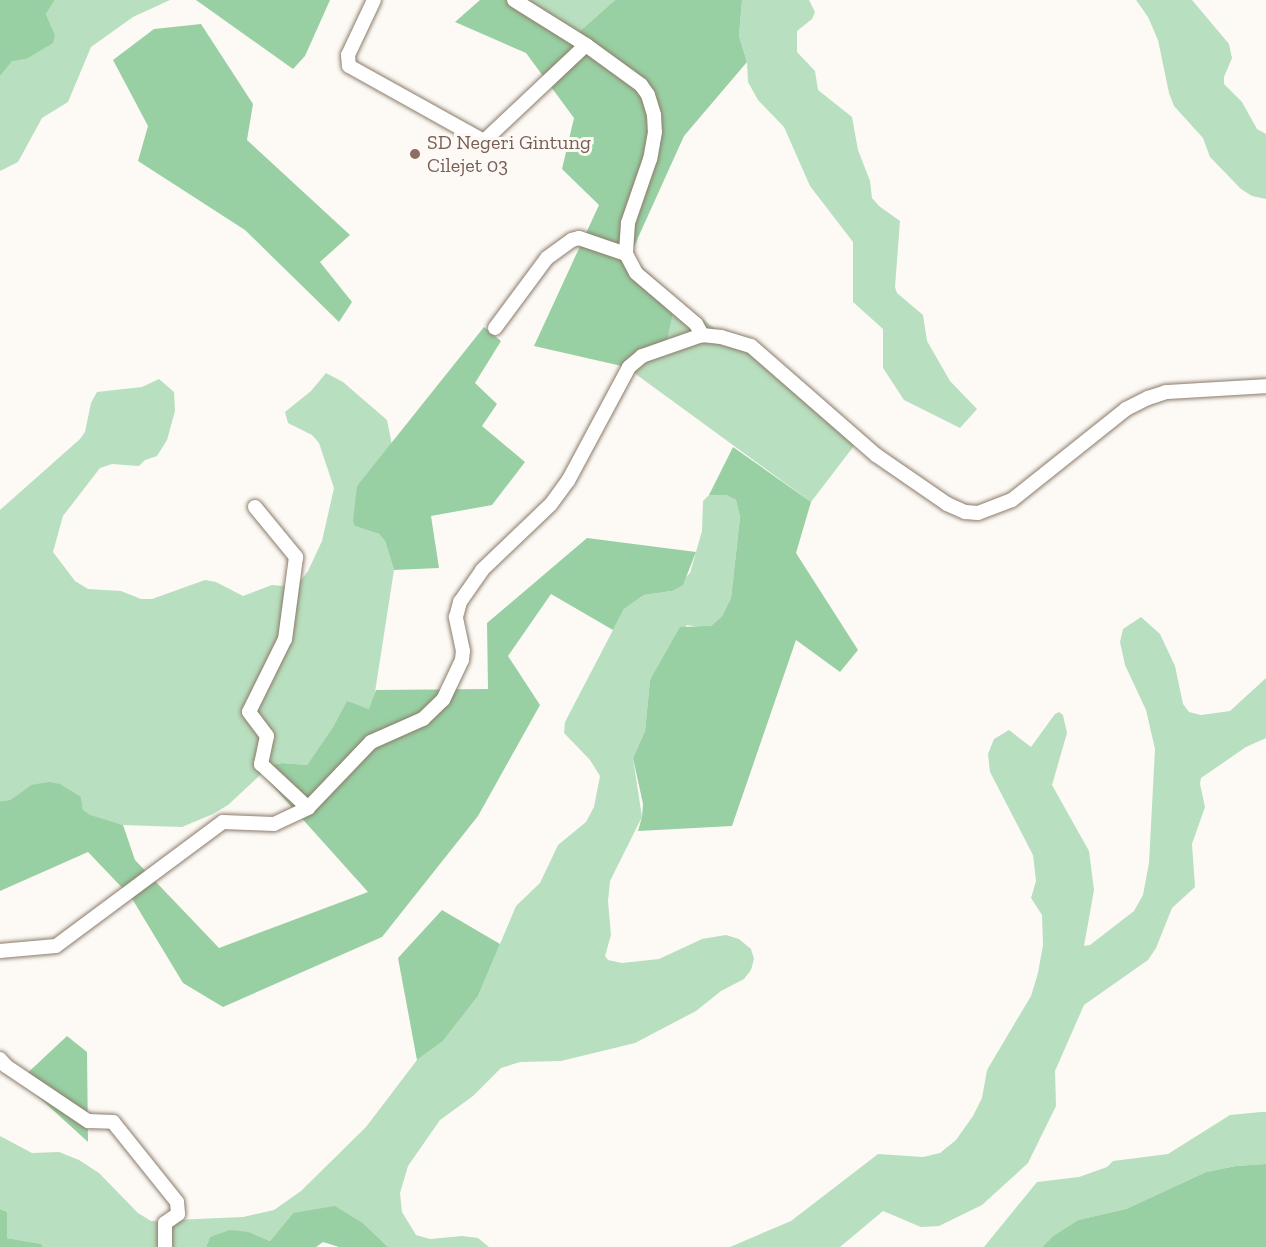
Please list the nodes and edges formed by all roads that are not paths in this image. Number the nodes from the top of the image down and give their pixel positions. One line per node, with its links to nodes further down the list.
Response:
1 (374, 0): 3 (street)
2 (514, 0): 3 (street)
3 (586, 45): 4 (street)
4 (626, 254): 5 (street); 6 (street)
5 (495, 328)
6 (702, 335): 7 (street); 9 (street)
7 (1266, 386)
8 (255, 507): 9 (street)
9 (308, 808): 10 (street)
10 (0, 951)
11 (0, 1059): 12 (street)
12 (165, 1247)

